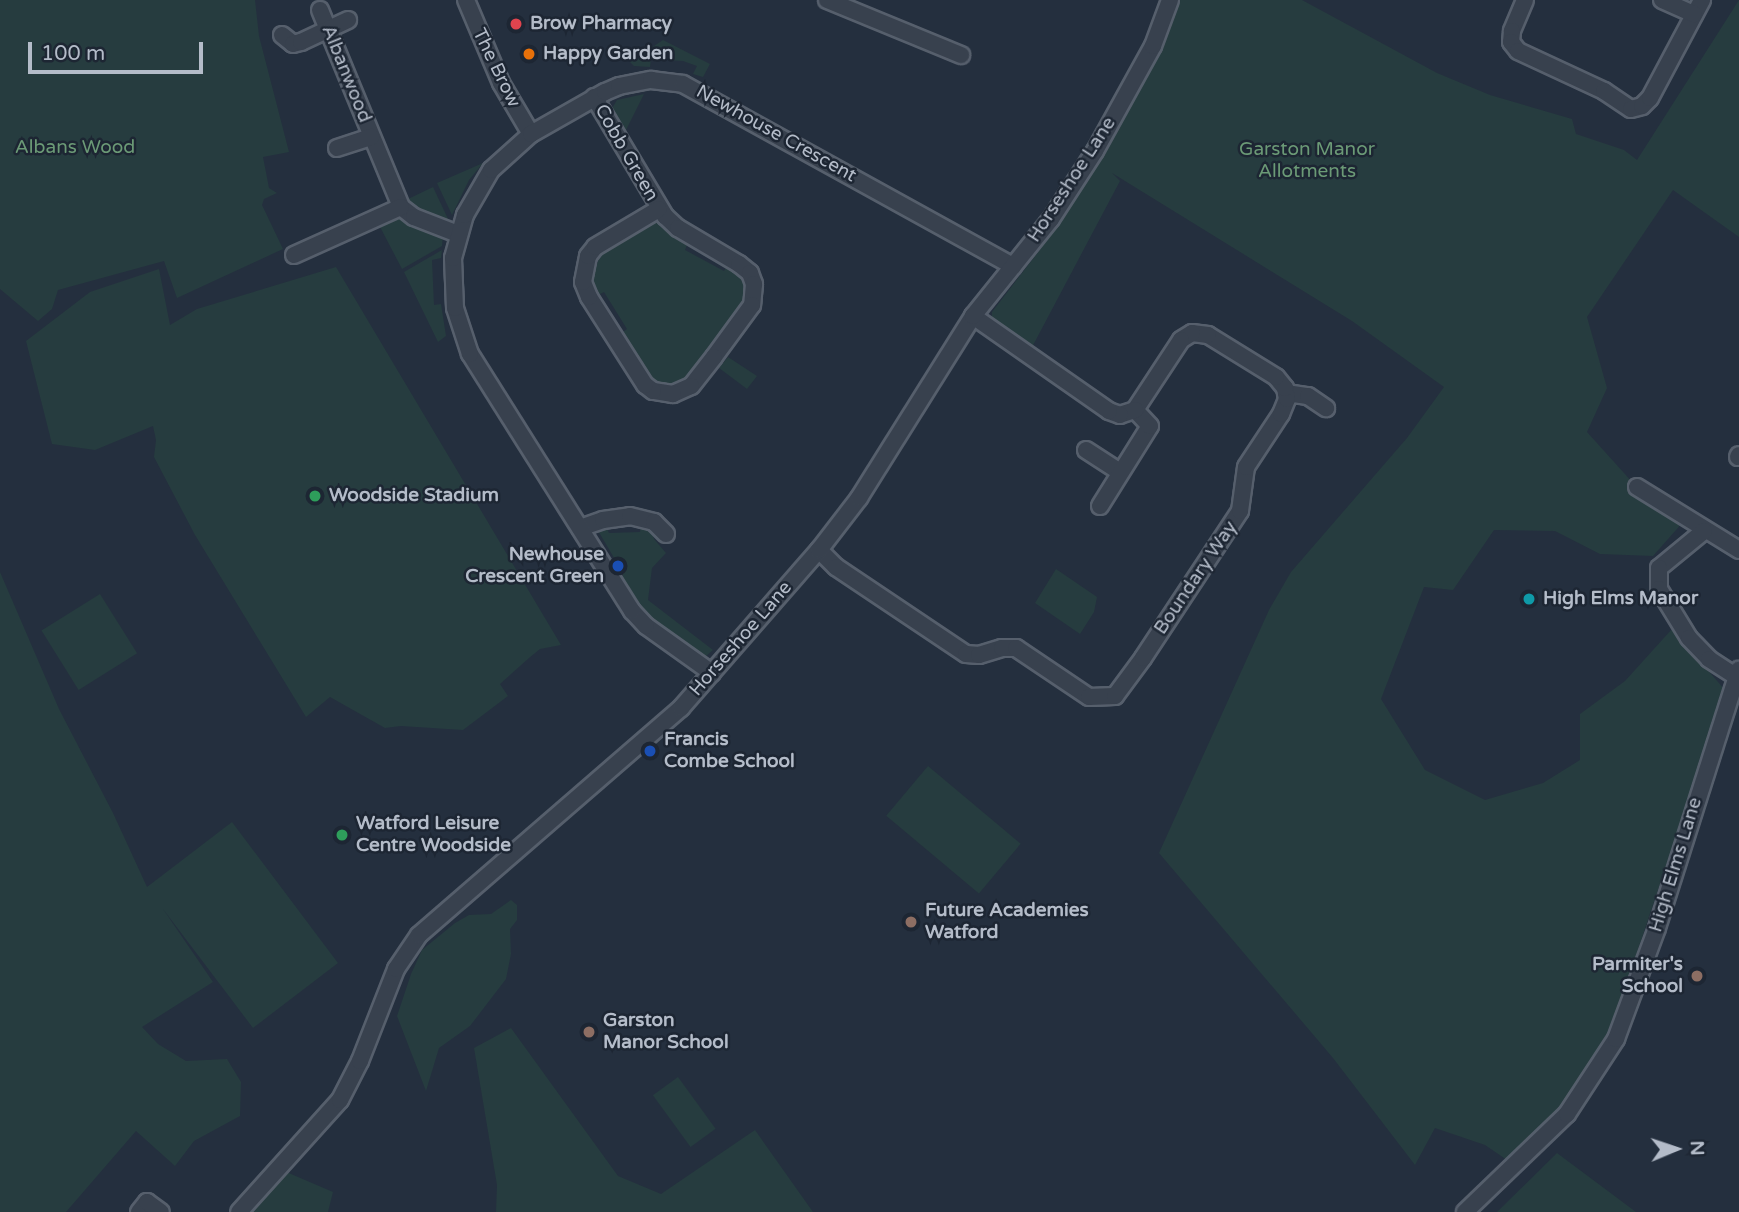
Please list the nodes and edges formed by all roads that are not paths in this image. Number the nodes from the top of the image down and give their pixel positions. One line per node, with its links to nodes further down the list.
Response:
1 (466, 0): 13 (street, The Brow)
2 (827, 0): 11 (street)
3 (1170, 0): 20 (street, Horseshoe Lane)
4 (1525, 0): 6 (street)
5 (1662, 0): 6 (street)
6 (1698, 7)
7 (320, 10): 9 (street, Albanwood)
8 (348, 20): 9 (street)
9 (328, 29): 10 (street); 14 (street, Albanwood)
10 (282, 35)
11 (961, 55)
12 (594, 97): 13 (street, Newhouse Crescent); 17 (street, Cobb Green); 20 (street, Newhouse Crescent)
13 (531, 134): 18 (street, Newhouse Crescent)
14 (371, 137): 15 (street, Albanwood); 16 (street, Albanwood)
15 (337, 148)
16 (401, 207): 18 (street); 19 (street)
17 (659, 209): 17 (street, Cobb Green)
18 (458, 234): 29 (street, Newhouse Crescent)
19 (305, 255)
20 (1013, 266): 21 (street, Horseshoe Lane)
21 (973, 316): 24 (street); 32 (street, Horseshoe Lane)
22 (1286, 393): 23 (street); 24 (street); 32 (street, Boundary Way)
23 (1326, 408)
24 (1135, 410): 26 (street)
25 (1086, 450): 26 (street)
26 (1120, 472): 28 (street)
27 (1637, 487): 30 (street)
28 (1100, 506)
29 (580, 528): 31 (street); 34 (street, Newhouse Crescent)
30 (1703, 531): 33 (street); 35 (street)
31 (666, 534)
32 (819, 550): 34 (street, Horseshoe Lane)
33 (1739, 550)
34 (712, 673): 38 (street, Horseshoe Lane)
35 (1737, 673): 39 (street, High Elms Lane)
36 (139, 1212): 37 (street)
37 (161, 1212)
38 (239, 1212)
39 (1465, 1212)

